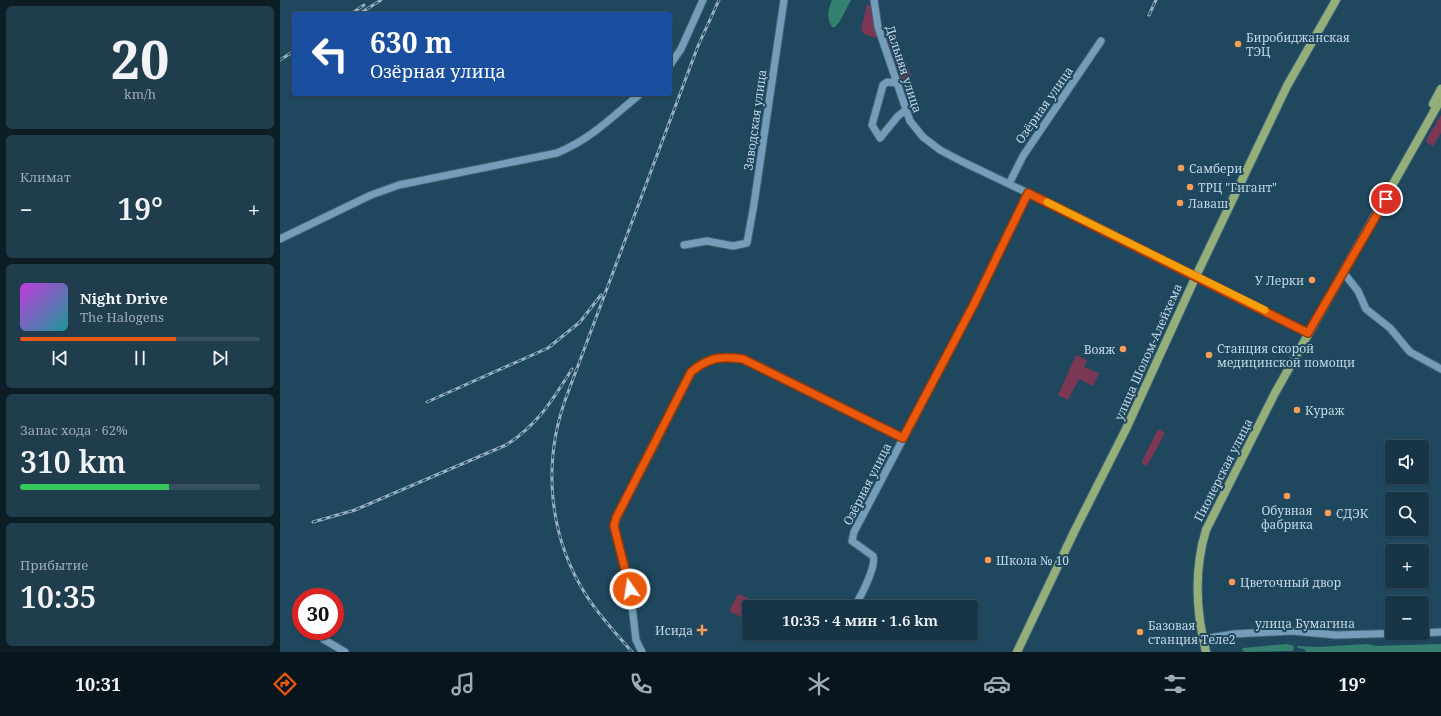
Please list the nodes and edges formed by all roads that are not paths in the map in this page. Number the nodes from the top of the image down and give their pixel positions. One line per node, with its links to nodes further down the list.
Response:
1 (703, 0): 6 (street)
2 (784, 0): 14 (street, Заводская улица)
3 (874, 0): 7 (street, Дальняя улица)
4 (1336, 0): 16 (main road, улица Шолом-Алейхема)
5 (1101, 41): 11 (street, Озёрная улица)
6 (672, 62)
7 (897, 83): 10 (street, Дальняя улица); 10 (street)
8 (1440, 94): 15 (main road, Пионерская улица)
9 (638, 96): 13 (street)
10 (906, 110): 11 (street, Дальняя улица)
11 (1010, 184): 12 (street, Дальняя улица)
12 (1028, 193): 16 (street, Дальняя улица); 19 (street, Озёрная улица)
13 (280, 239)
14 (684, 245)
15 (1342, 270): 17 (main road, Пионерская улица); 18 (street)
16 (1196, 276): 17 (street, Дальняя улица); 28 (main road, улица Шолом-Алейхема)
17 (1308, 333): 24 (main road, Пионерская улица)
18 (1441, 369)
19 (903, 438): 20 (street, Озёрная улица); 27 (street)
20 (857, 600)
21 (1429, 632): 22 (street)
22 (1441, 632)
23 (1385, 634): 24 (street, улица Бумагина)
24 (1203, 639): 29 (main road, Пионерская улица)
25 (325, 640): 26 (street)
26 (345, 652)
27 (642, 652)
28 (1017, 652)
29 (1206, 652)

